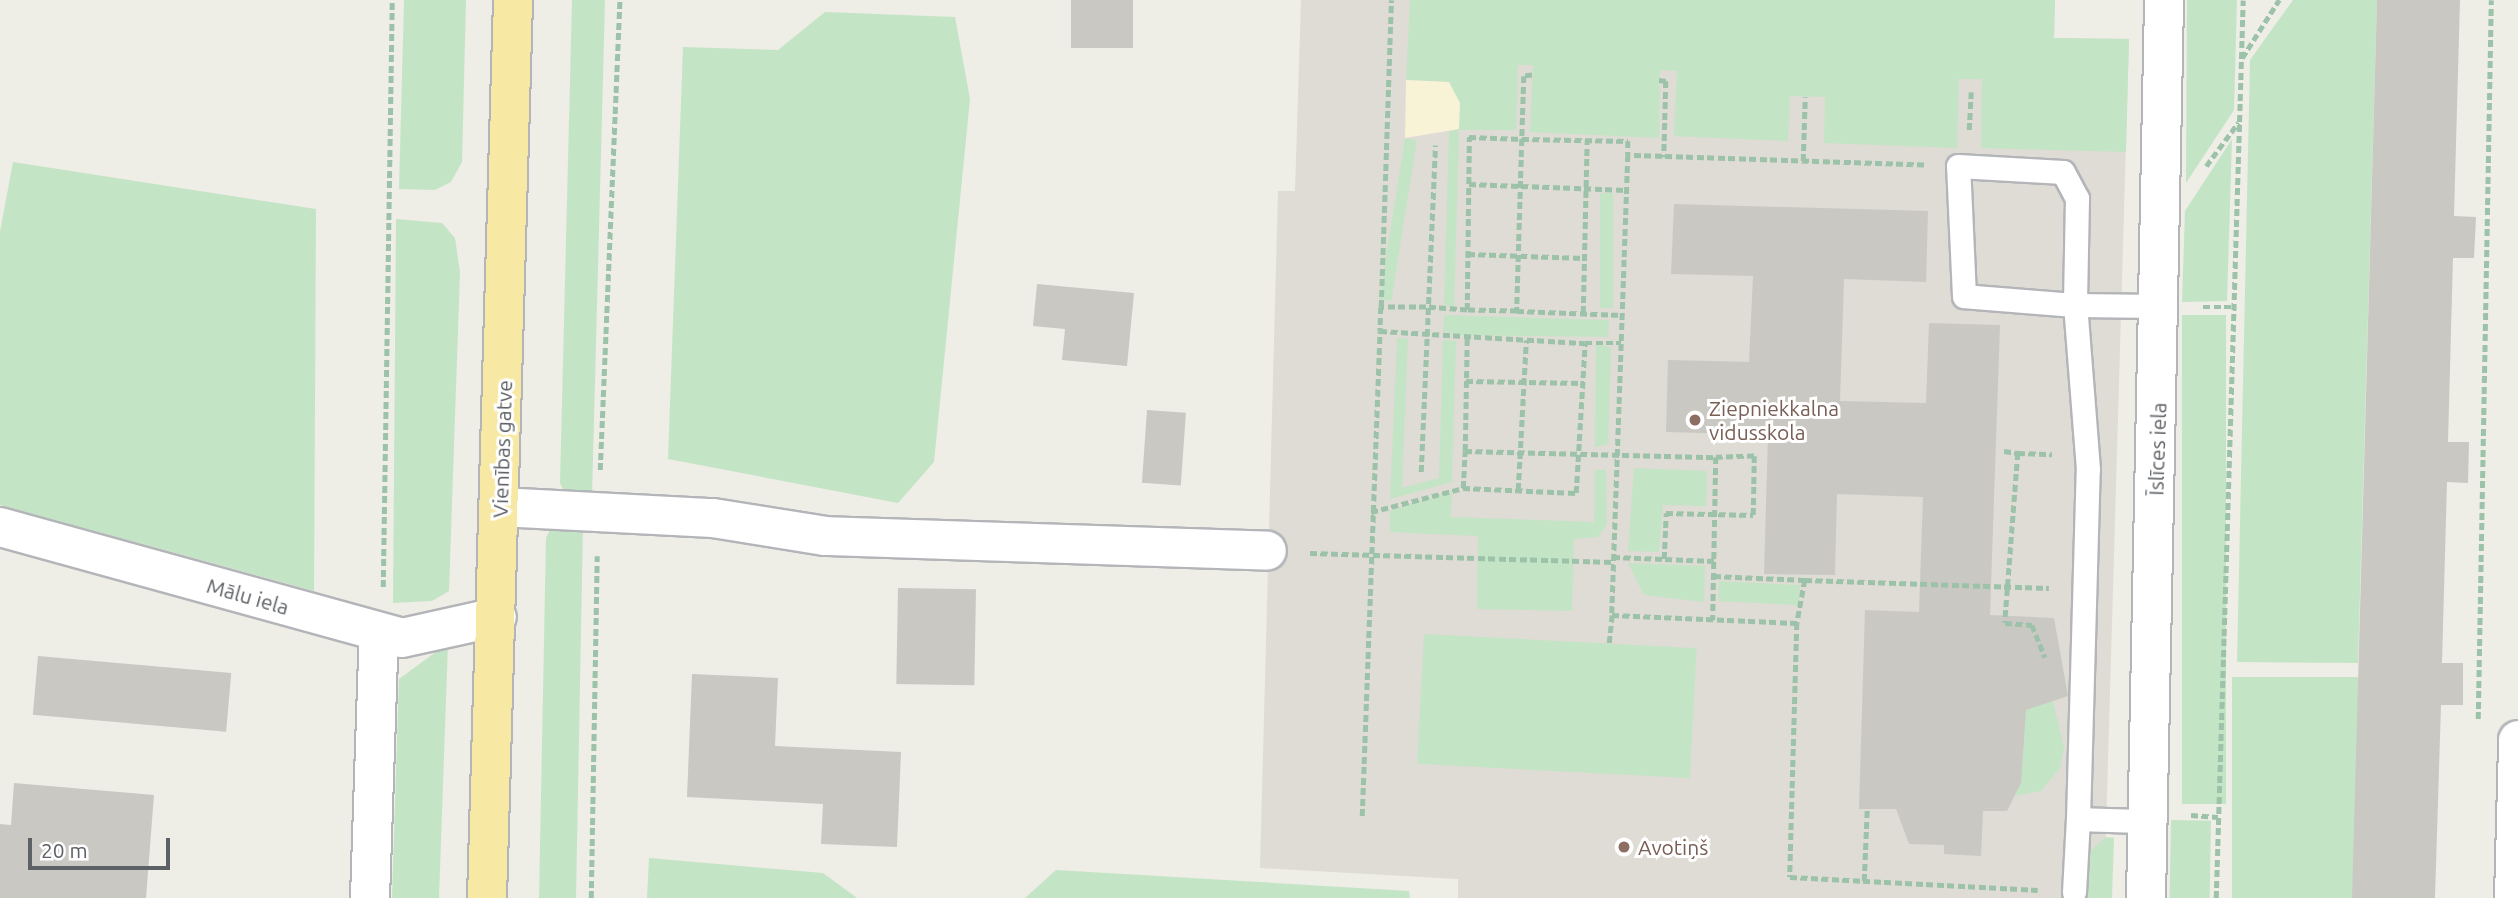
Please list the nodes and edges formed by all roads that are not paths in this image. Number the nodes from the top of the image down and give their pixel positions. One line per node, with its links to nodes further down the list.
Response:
1 (513, 0): 5 (highway, Vienības gatve)
2 (2164, 0): 4 (street, Īslīces iela)
3 (2075, 305): 3 (lane); 4 (lane); 11 (lane)
4 (2160, 306): 12 (street, Īslīces iela)
5 (500, 507): 7 (street); 8 (highway, Vienības gatve)
6 (0, 527): 9 (street, Mālu iela)
7 (1267, 551)
8 (497, 617): 9 (street, Mālu iela); 15 (highway, Vienības gatve)
9 (391, 636): 14 (street)
10 (2518, 740): 17 (street)
11 (2078, 819): 12 (lane); 13 (lane)
12 (2147, 821): 16 (street, Īslīces iela)
13 (2074, 892)
14 (370, 898)
15 (487, 898)
16 (2146, 898)
17 (2514, 898)

